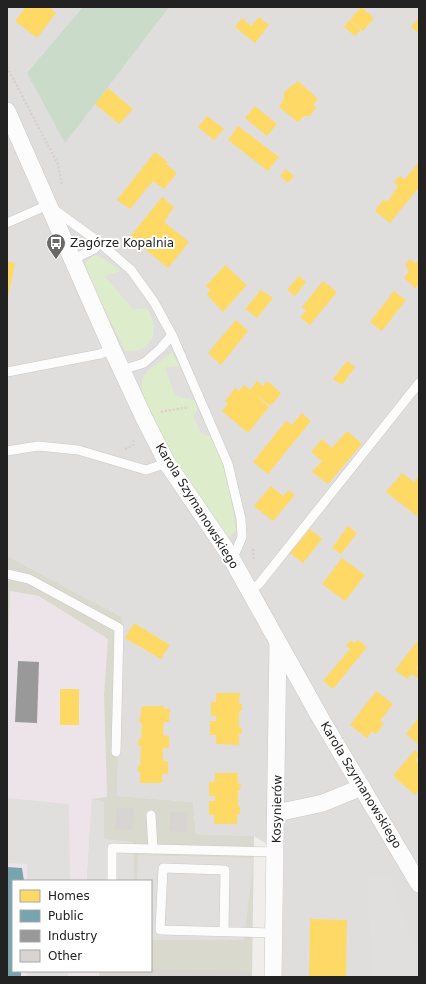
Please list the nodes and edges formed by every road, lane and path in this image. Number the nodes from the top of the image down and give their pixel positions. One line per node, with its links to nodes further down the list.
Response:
1 (7, 112): 2 (street, Karola Szymanowskiego)
2 (48, 206): 3 (lane); 4 (lane); 5 (street, Karola Szymanowskiego)
3 (7, 223)
4 (100, 243): 5 (lane); 6 (lane)
5 (72, 260): 7 (street, Karola Szymanowskiego)
6 (172, 335): 8 (lane); 11 (lane)
7 (112, 349): 8 (street, Karola Szymanowskiego); 9 (lane)
8 (122, 370): 14 (street, Karola Szymanowskiego)
9 (7, 372)
10 (419, 383): 17 (lane)
11 (203, 404): 12 (path); 15 (lane)
12 (154, 413)
13 (7, 450): 14 (lane)
14 (167, 463): 15 (street, Karola Szymanowskiego)
15 (229, 554): 17 (street, Karola Szymanowskiego)
16 (7, 574): 19 (lane)
17 (250, 591): 18 (street, Karola Szymanowskiego)
18 (278, 641): 20 (street, Karola Szymanowskiego); 21 (street, Kosynierów)
19 (116, 752)
20 (362, 786): 21 (street); 26 (street, Karola Szymanowskiego)
21 (277, 813): 24 (street, Kosynierów)
22 (151, 814): 23 (lane)
23 (153, 849): 24 (lane); 25 (lane)
24 (276, 852): 28 (street, Kosynierów)
25 (112, 880)
26 (419, 884)
27 (224, 932): 27 (lane); 28 (lane)
28 (274, 932): 29 (street, Kosynierów)
29 (273, 977)

